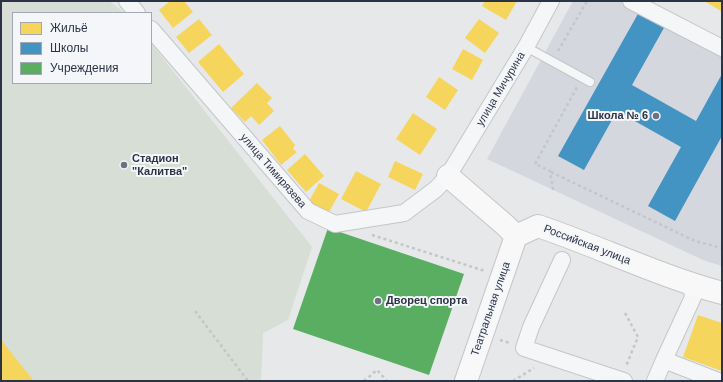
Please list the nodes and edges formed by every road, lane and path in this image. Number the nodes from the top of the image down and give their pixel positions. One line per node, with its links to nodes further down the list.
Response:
1 (127, 1): 5 (street)
2 (551, 1): 7 (street, улица Мичурина)
3 (587, 1): 9 (path)
4 (631, 1): 8 (street)
5 (136, 12)
6 (152, 30): 13 (street, улица Тимирязева)
7 (526, 47): 10 (lane); 13 (street, улица Мичурина)
8 (722, 48)
9 (555, 57)
10 (582, 78): 11 (lane); 12 (path)
11 (590, 82)
12 (550, 171): 14 (path); 17 (path)
13 (448, 176): 16 (street)
14 (553, 190)
15 (365, 233): 19 (path)
16 (516, 236): 20 (street, Российская улица); 29 (street, Театральная улица)
17 (722, 248)
18 (562, 260): 25 (street)
19 (486, 271)
20 (691, 285): 21 (street, Российская улица); 24 (street)
21 (722, 293)
22 (195, 310): 26 (path)
23 (625, 313): 25 (path)
24 (664, 360): 30 (street); 31 (street)
25 (622, 380)
26 (248, 381)
27 (364, 381): 28 (path)
28 (387, 381)
29 (466, 381)
30 (655, 381)
31 (718, 381)

